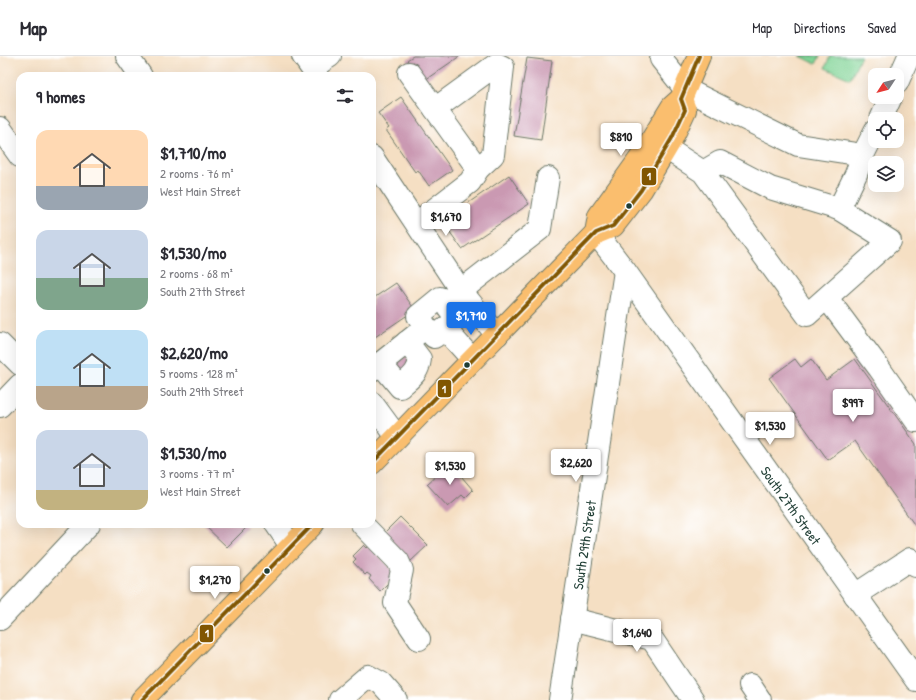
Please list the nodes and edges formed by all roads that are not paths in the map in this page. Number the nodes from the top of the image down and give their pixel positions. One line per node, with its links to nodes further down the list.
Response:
1 (127, 56): 8 (street)
2 (330, 56): 6 (street)
3 (699, 56): 10 (main road)
4 (909, 56): 7 (street)
5 (658, 57): 10 (street)
6 (311, 67)
7 (904, 68)
8 (138, 72)
9 (409, 73): 11 (street)
10 (683, 94): 14 (main road); 16 (street); 23 (main road)
11 (435, 109): 18 (street); 18 (street)
12 (0, 128): 15 (street)
13 (868, 146): 16 (street)
14 (666, 148): 19 (street); 23 (main road)
15 (16, 150)
16 (863, 156): 21 (street)
17 (376, 163): 22 (street)
18 (478, 169): 22 (street)
19 (703, 172): 21 (street); 26 (street)
20 (548, 178): 25 (street)
21 (839, 210): 26 (street)
22 (417, 223): 25 (street)
23 (596, 233): 24 (street, South 27th Street); 28 (main road)
24 (625, 272): 46 (street, South 27th Street); 47 (street, South 29th Street)
25 (453, 297): 27 (street); 27 (street); 28 (street)
26 (827, 298): 37 (street)
27 (436, 328): 29 (street); 31 (street)
28 (497, 335): 31 (main road)
29 (407, 342): 33 (street); 33 (street)
30 (0, 344): 32 (street)
31 (472, 359): 38 (main road)
32 (16, 360)
33 (376, 367)
34 (16, 389): 35 (street)
35 (0, 406)
36 (376, 409): 38 (street)
37 (916, 421)
38 (396, 437): 39 (main road)
39 (376, 459)
40 (85, 528): 48 (street)
41 (279, 528): 44 (street)
42 (309, 528): 44 (main road)
43 (366, 528): 49 (street)
44 (291, 546): 51 (main road)
45 (916, 566): 46 (street)
46 (855, 595): 50 (street, South 27th Street)
47 (572, 619): 54 (street, South 29th Street); 55 (street)
48 (0, 620)
49 (419, 639)
50 (913, 669)
51 (142, 700)
52 (340, 700): 53 (street)
53 (396, 700)
54 (560, 700)
55 (693, 700)

